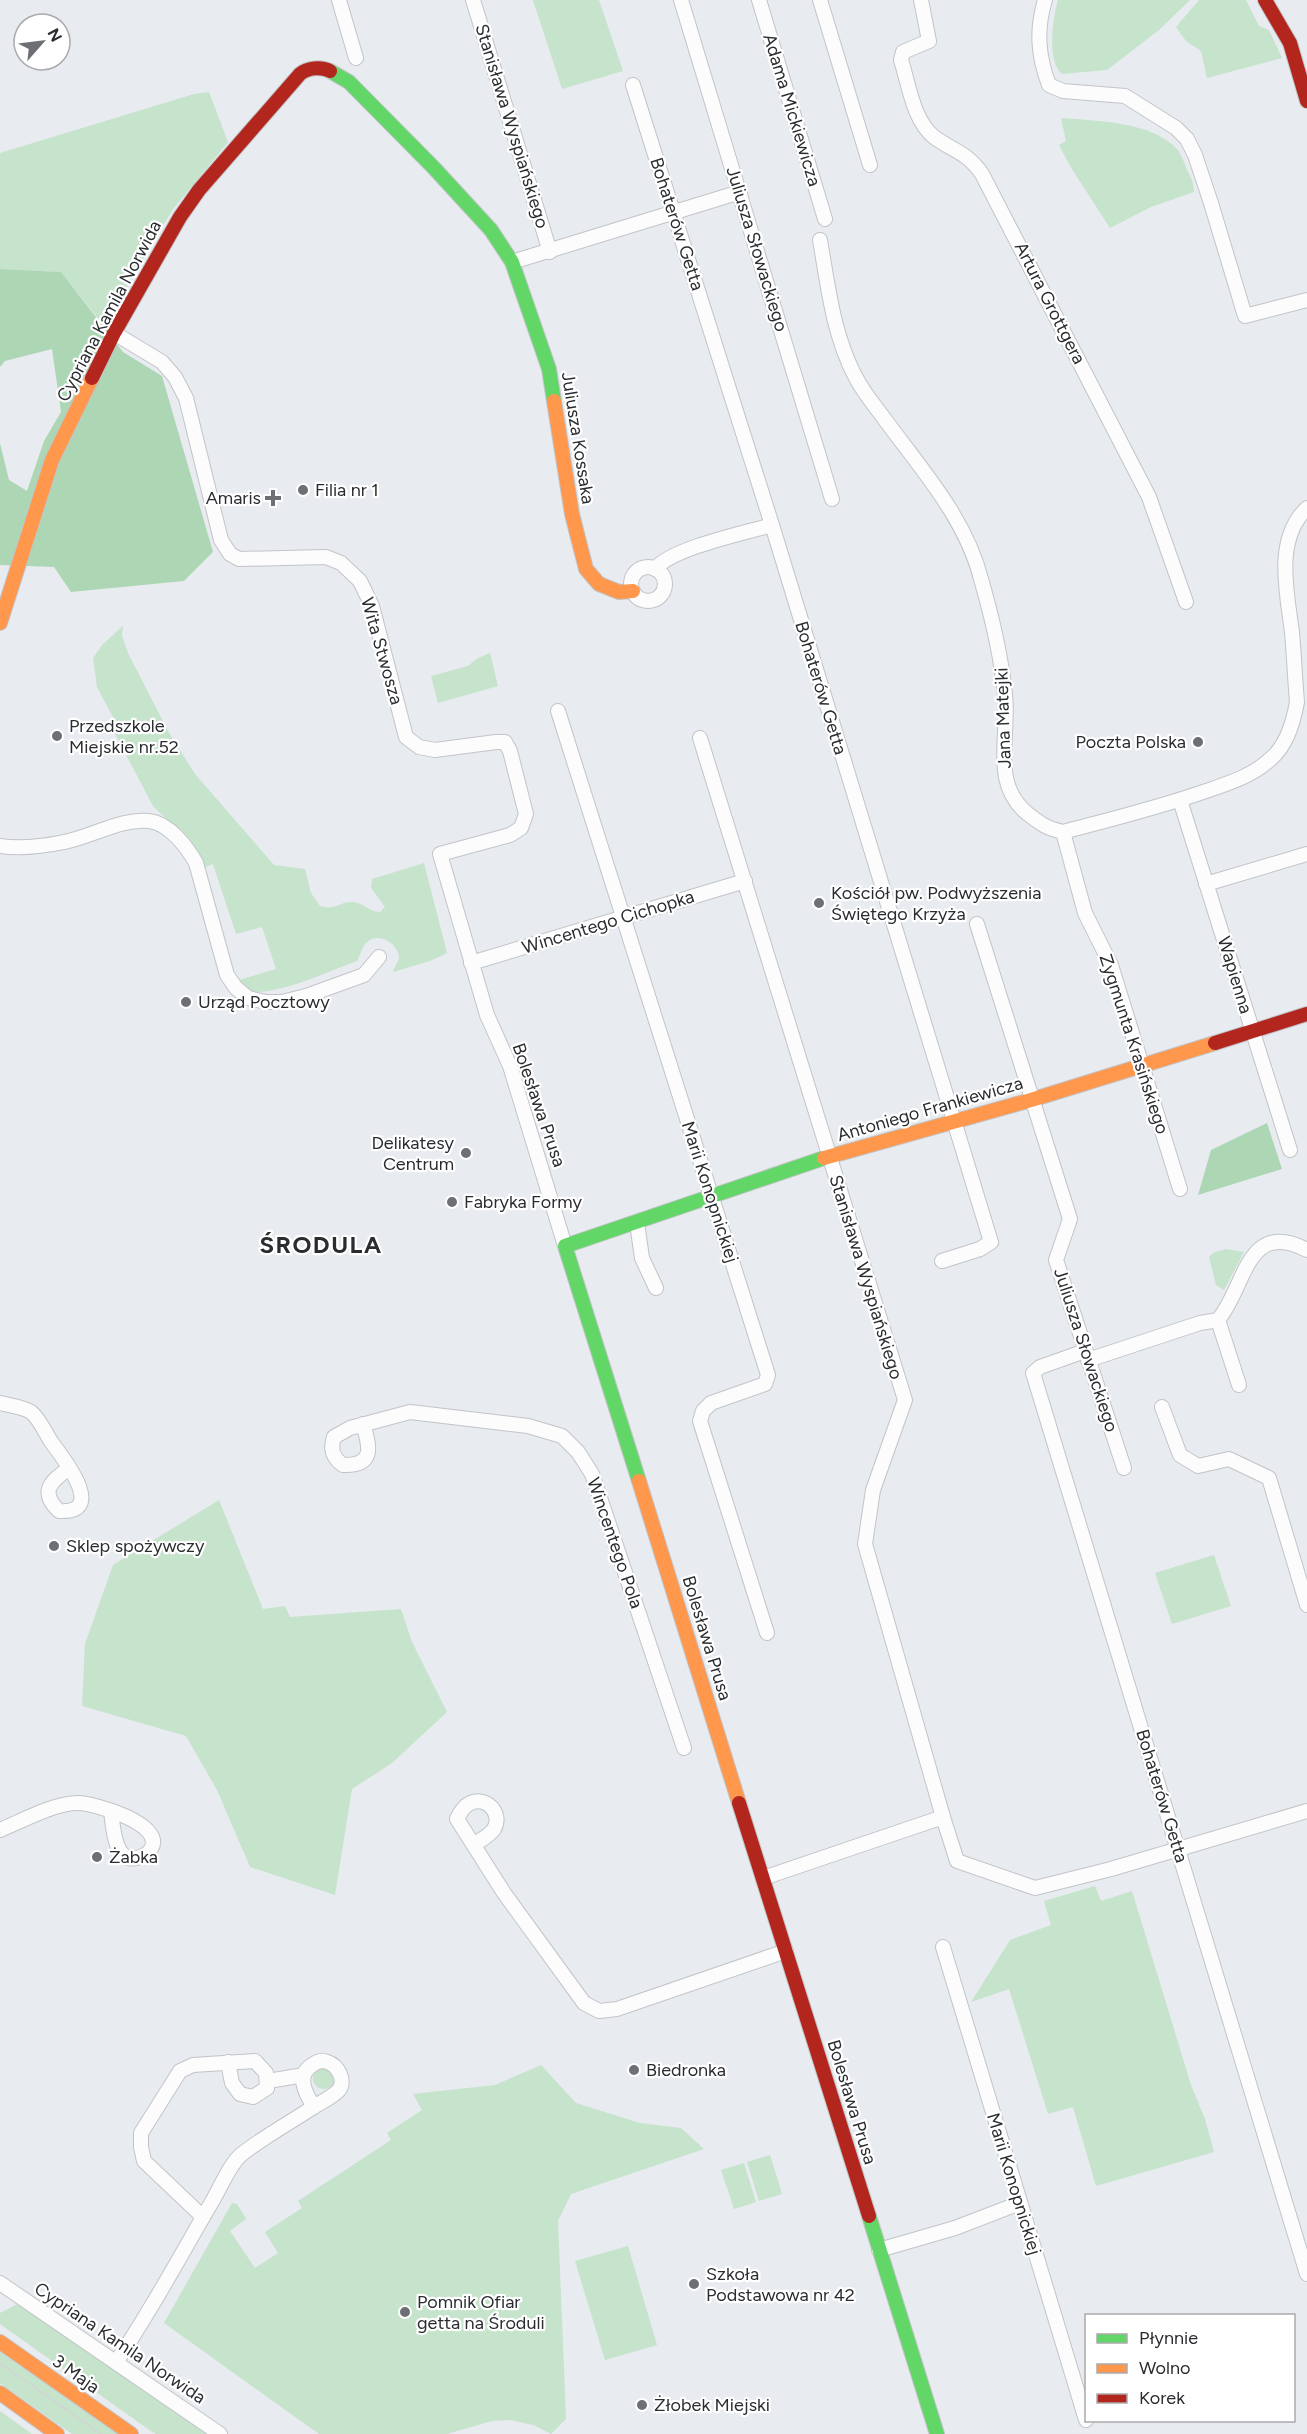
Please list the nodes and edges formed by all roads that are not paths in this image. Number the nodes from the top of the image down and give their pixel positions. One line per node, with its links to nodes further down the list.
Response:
1 (339, 0): 9 (street)
2 (473, 0): 18 (street, Stanisława Wyspiańskiego)
3 (681, 0): 14 (street, Juliusza Słowackiego)
4 (759, 0): 16 (street, Adama Mickiewicza)
5 (820, 0): 13 (street)
6 (921, 0): 27 (street, Artura Grottgera)
7 (1045, 0): 20 (street)
8 (1265, 0): 12 (street)
9 (356, 58)
10 (325, 68): 19 (street, Juliusza Kossaka); 21 (street, Cypriana Kamila Norwida)
11 (633, 85): 15 (street, Bohaterów Getta)
12 (1307, 101)
13 (870, 165)
14 (740, 192): 15 (street); 22 (street, Juliusza Słowackiego)
15 (673, 211): 18 (street); 24 (street, Bohaterów Getta)
16 (825, 219)
17 (820, 240): 33 (street, Jana Matejki)
18 (550, 252): 19 (street)
19 (512, 262): 26 (street, Juliusza Kossaka)
20 (1307, 300)
21 (114, 333): 28 (street, Cypriana Kamila Norwida); 35 (street, Wita Stwosza)
22 (832, 499)
23 (1307, 508): 29 (street)
24 (772, 525): 25 (street); 47 (street, Bohaterów Getta)
25 (655, 569): 26 (street); 26 (street)
26 (633, 591)
27 (1186, 602)
28 (0, 623)
29 (1302, 700): 32 (street)
30 (558, 711): 39 (street, Marii Konopnickiej)
31 (700, 738): 37 (street, Stanisława Wyspiańskiego)
32 (1180, 800): 33 (street); 38 (street, Wapienna)
33 (1063, 832): 45 (street, Zygmunta Krasińskiego)
34 (0, 846): 41 (street)
35 (440, 854): 42 (street, Bolesława Prusa)
36 (1307, 854): 38 (street)
37 (745, 881): 39 (street, Wincentego Cichopka); 49 (street, Stanisława Wyspiańskiego)
38 (1206, 884): 44 (street, Wapienna)
39 (623, 918): 42 (street, Wincentego Cichopka); 51 (street, Marii Konopnickiej)
40 (976, 924): 46 (street, Juliusza Słowackiego)
41 (379, 957)
42 (471, 963): 53 (street, Bolesława Prusa)
43 (1307, 1014): 44 (street, Antoniego Frankiewicza)
44 (1252, 1030): 45 (street, Antoniego Frankiewicza); 48 (street, Wapienna)
45 (1142, 1063): 46 (street, Antoniego Frankiewicza); 50 (street, Zygmunta Krasińskiego)
46 (1031, 1100): 47 (street, Antoniego Frankiewicza); 58 (street, Juliusza Słowackiego)
47 (954, 1121): 49 (street, Antoniego Frankiewicza); 55 (street, Bohaterów Getta)
48 (1290, 1150)
49 (829, 1156): 51 (street, Antoniego Frankiewicza); 70 (street, Stanisława Wyspiańskiego)
50 (1180, 1189)
51 (711, 1196): 52 (street, Antoniego Frankiewicza); 66 (street, Marii Konopnickiej)
52 (637, 1223): 53 (street, Antoniego Frankiewicza); 56 (street)
53 (565, 1246): 74 (street, Bolesława Prusa)
54 (1307, 1250): 57 (street)
55 (942, 1261)
56 (656, 1288)
57 (1218, 1320): 58 (street); 59 (street)
58 (1087, 1356): 64 (street, Juliusza Słowackiego); 73 (street, Bohaterów Getta)
59 (1239, 1385)
60 (0, 1403): 63 (street)
61 (1162, 1407): 65 (street)
62 (363, 1424): 67 (street, Wincentego Pola)
63 (69, 1468)
64 (1124, 1468)
65 (1307, 1605)
66 (767, 1633)
67 (684, 1748)
68 (111, 1811): 71 (street)
69 (1307, 1811): 73 (street)
70 (943, 1817): 73 (street, Stanisława Wyspiańskiego); 74 (street)
71 (0, 1830)
72 (475, 1844): 76 (street)
73 (1179, 1850): 84 (street, Bohaterów Getta)
74 (763, 1878): 76 (street, Bolesława Prusa)
75 (943, 1947): 81 (street, Marii Konopnickiej)
76 (786, 1951): 83 (street, Bolesława Prusa)
77 (228, 2062): 79 (street); 79 (street); 82 (street)
78 (304, 2075): 79 (street); 80 (street); 80 (street)
79 (268, 2081)
80 (314, 2107): 82 (street)
81 (1020, 2203): 83 (street); 89 (street, Marii Konopnickiej)
82 (203, 2217): 87 (street)
83 (879, 2250): 93 (street, Bolesława Prusa)
84 (1307, 2274)
85 (0, 2283): 87 (street, Cypriana Kamila Norwida)
86 (0, 2342): 91 (street, 3 Maja)
87 (116, 2362): 92 (street, Cypriana Kamila Norwida)
88 (0, 2393): 90 (street)
89 (1085, 2414)
90 (57, 2434)
91 (131, 2434)
92 (220, 2434)
93 (937, 2434)

